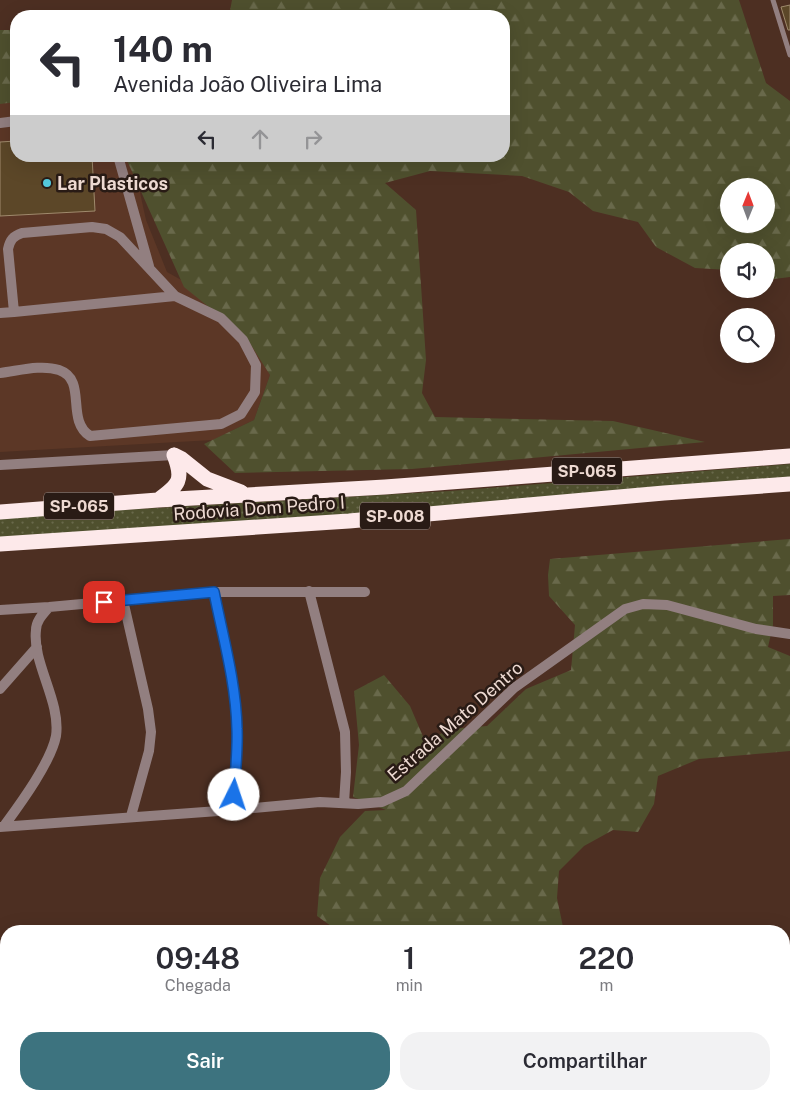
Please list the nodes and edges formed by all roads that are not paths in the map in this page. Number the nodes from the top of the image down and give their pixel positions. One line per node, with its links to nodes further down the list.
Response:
1 (773, 0): 2 (lane)
2 (790, 54)
3 (120, 162): 4 (street)
4 (150, 269): 5 (street); 7 (street)
5 (175, 296): 7 (street); 8 (street)
6 (0, 312): 7 (street)
7 (14, 312)
8 (0, 373)
9 (174, 455): 11 (street); 13 (highway); 14 (highway)
10 (790, 456): 13 (highway, Rodovia Dom Pedro I / SP-065)
11 (0, 465)
12 (790, 484): 16 (highway, Rodovia Dom Pedro I / SP-008)
13 (248, 494): 14 (highway, Rodovia Dom Pedro I / SP-065)
14 (158, 500): 15 (highway, Rodovia Dom Pedro I / SP-065)
15 (0, 512)
16 (0, 544)
17 (309, 591): 18 (street); 19 (street); 26 (street)
18 (214, 592): 20 (street); 27 (street)
19 (365, 592)
20 (123, 600): 21 (street); 28 (street)
21 (48, 607): 22 (street); 24 (street)
22 (0, 610)
23 (790, 634): 26 (street, Estrada Mato Dentro)
24 (37, 648): 25 (street); 29 (street)
25 (0, 689)
26 (344, 802): 27 (street, Estrada Mato Dentro)
27 (232, 810): 28 (street, Estrada Mato Dentro)
28 (131, 816): 29 (street, Estrada Mato Dentro)
29 (2, 827)

